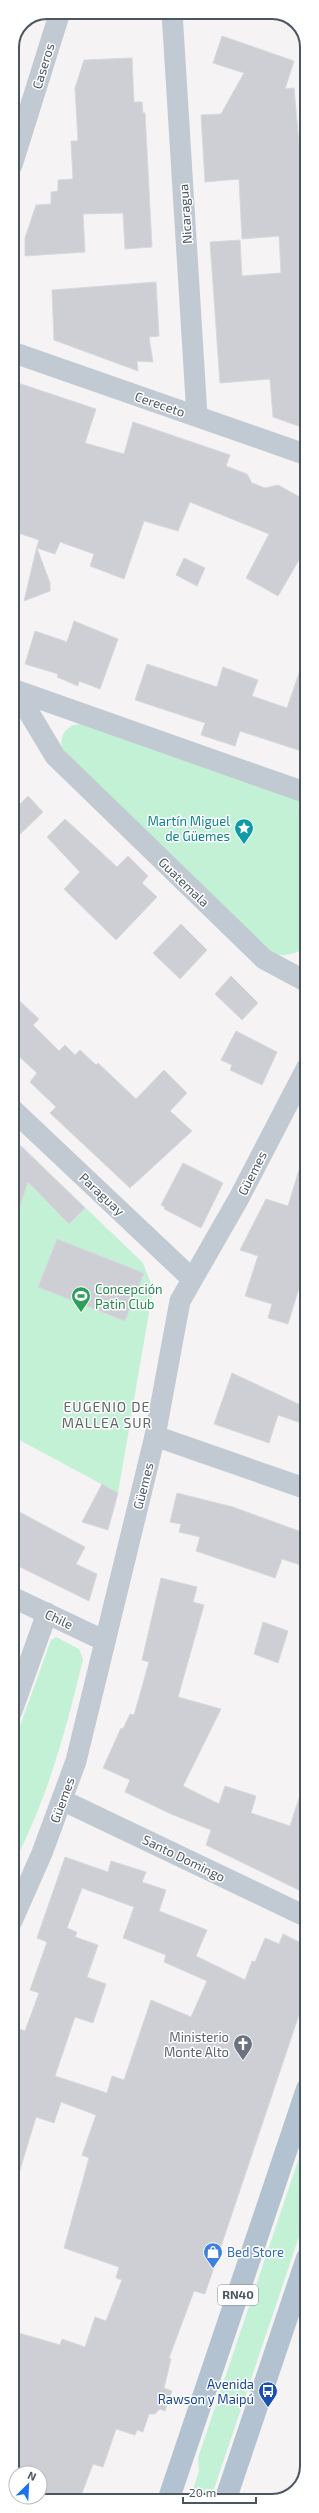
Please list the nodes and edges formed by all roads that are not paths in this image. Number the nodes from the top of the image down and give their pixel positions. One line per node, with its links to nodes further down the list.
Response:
1 (58, 19): 3 (street, Caseros)
2 (172, 19): 5 (street, Nicaragua)
3 (19, 143)
4 (19, 354): 5 (street, Cereceto)
5 (197, 416): 6 (street, Cereceto)
6 (300, 453)
7 (19, 692): 9 (street, Guatemala)
8 (19, 698): 10 (street, Guatemala)
9 (300, 791)
10 (300, 978)
11 (300, 1080): 13 (street, Güemes)
12 (19, 1116): 13 (street, Paraguay)
13 (192, 1280): 14 (street, Güemes)
14 (155, 1436): 15 (street); 18 (street, Güemes)
15 (300, 1487)
16 (19, 1600): 17 (street, Chile)
17 (47, 1613): 18 (street, Chile); 19 (street)
18 (106, 1641): 20 (street, Güemes)
19 (19, 1691)
20 (62, 1800): 21 (street, Güemes); 22 (street, Santo Domingo)
21 (19, 1905)
22 (300, 1914)
23 (300, 2110): 25 (main road, RN40)
24 (300, 2279): 26 (main road)
25 (170, 2494)
26 (227, 2494)

